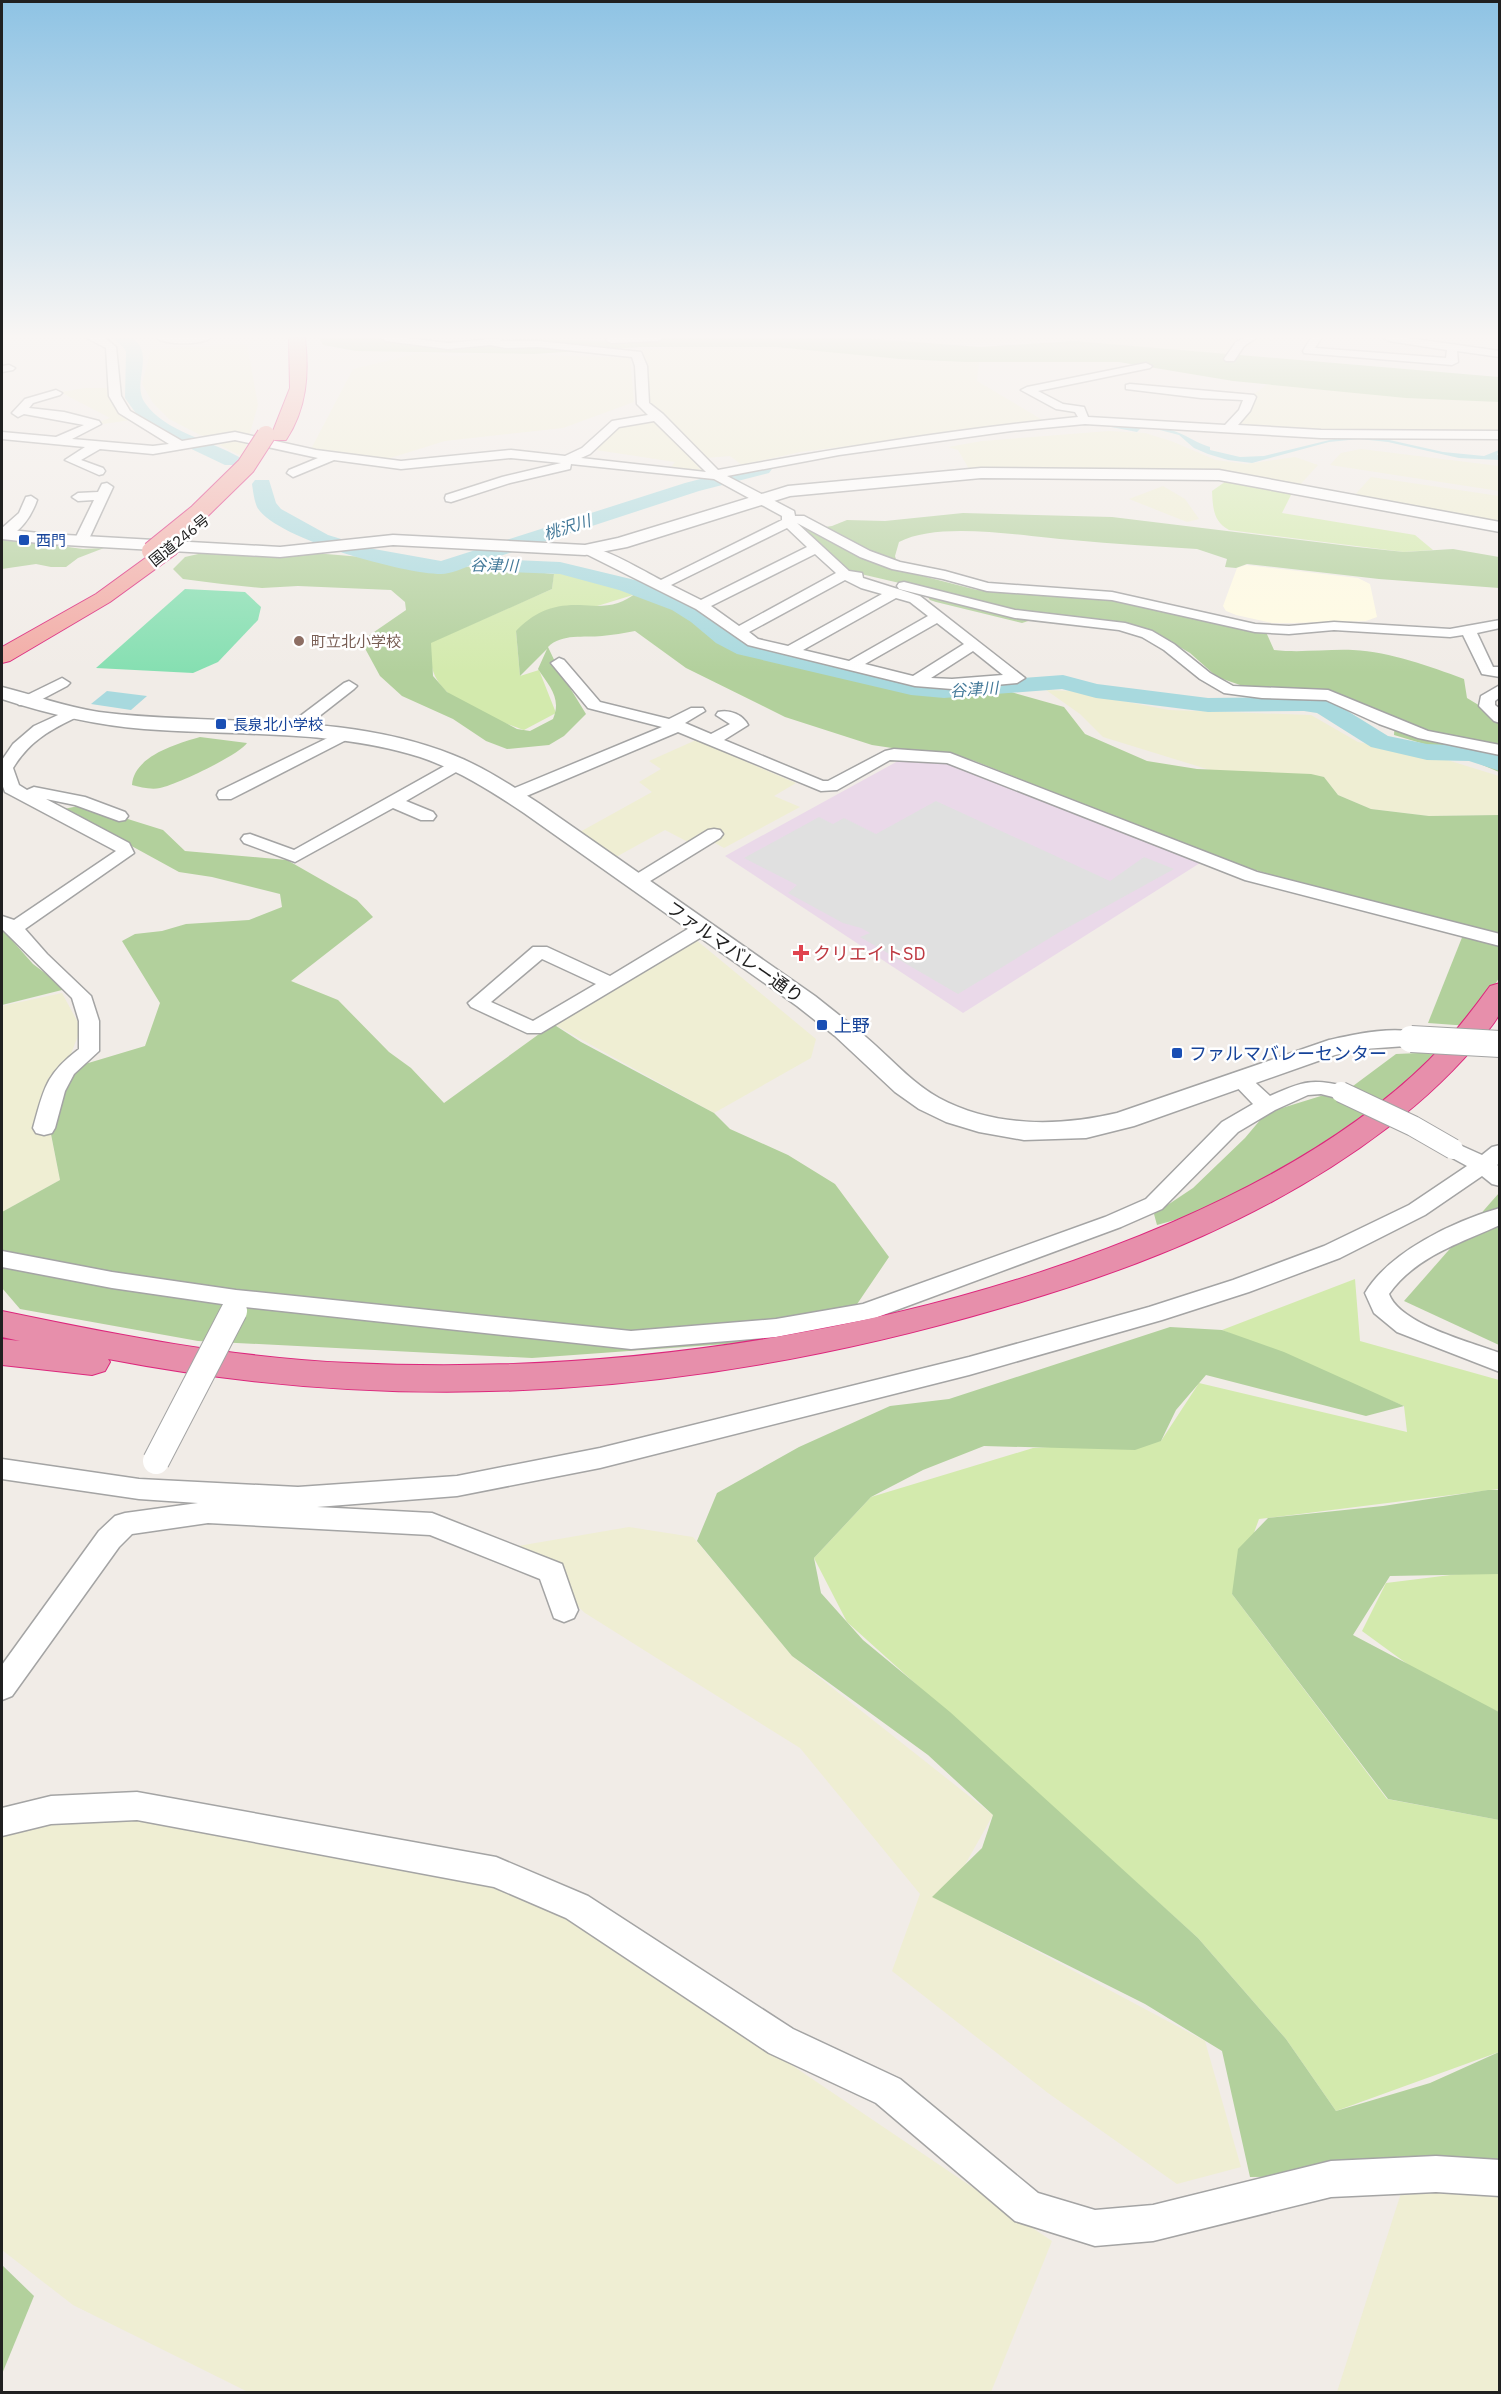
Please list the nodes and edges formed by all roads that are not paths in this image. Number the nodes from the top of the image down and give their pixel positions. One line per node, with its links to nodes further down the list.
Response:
1 (90, 450): 10 (street)
2 (261, 450): 22 (highway, 国道246号, bridge)
3 (294, 450): 7 (street)
4 (587, 450): 8 (street)
5 (691, 450): 12 (street)
6 (846, 450): 12 (street)
7 (333, 456): 8 (street); 11 (street)
8 (567, 460): 9 (street)
9 (582, 462): 12 (street); 14 (street)
10 (99, 471)
11 (293, 473)
12 (716, 475): 15 (street)
13 (78, 497): 20 (street)
14 (451, 498)
15 (762, 498): 17 (street); 18 (street); 23 (street)
16 (31, 500): 19 (street)
17 (789, 518): 21 (street); 25 (street); 30 (street)
18 (1500, 527)
19 (2, 534): 20 (street)
20 (81, 541): 23 (street)
21 (817, 547): 24 (street); 27 (street)
22 (160, 550): 32 (highway, 国道246号); 35 (highway, 国道246号)
23 (585, 550): 25 (street)
24 (845, 574): 26 (street); 31 (street); 53 (street)
25 (659, 586): 27 (street)
26 (895, 593): 28 (street); 34 (street)
27 (701, 606): 31 (street)
28 (938, 617): 33 (street); 37 (street)
29 (1500, 624): 30 (street)
30 (1469, 631): 38 (street)
31 (739, 632): 34 (street)
32 (2, 644)
33 (974, 644): 39 (street); 39 (street)
34 (790, 651): 37 (street)
35 (2, 657)
36 (559, 663): 49 (street)
37 (854, 664): 39 (street)
38 (1488, 673)
39 (915, 681)
40 (62, 683): 44 (street)
41 (349, 686): 50 (street)
42 (1500, 690): 48 (street)
43 (2, 693): 44 (street, ファルマバレー通り)
44 (25, 702): 46 (street, ファルマバレー通り)
45 (697, 711): 49 (street)
46 (69, 715): 50 (street, ファルマバレー通り); 55 (street)
47 (724, 715): 52 (street)
48 (1500, 718)
49 (674, 725): 52 (street); 57 (street)
50 (293, 729): 51 (street, ファルマバレー通り)
51 (346, 734): 54 (street, ファルマバレー通り); 56 (street)
52 (713, 739): 66 (street)
53 (1500, 750)
54 (457, 764): 57 (street, ファルマバレー通り); 58 (street)
55 (23, 794): 59 (street); 64 (street)
56 (225, 795)
57 (511, 796): 63 (street, ファルマバレー通り)
58 (392, 801): 60 (street); 62 (street)
59 (119, 816)
60 (427, 816)
61 (714, 834): 63 (street)
62 (250, 839)
63 (636, 882): 65 (street, ファルマバレー通り)
64 (8, 925): 73 (street)
65 (703, 928): 67 (street); 71 (street, ファルマバレー通り)
66 (1492, 938)
67 (610, 983): 67 (street)
68 (1500, 992): 78 (highway)
69 (1500, 1011): 82 (highway)
70 (1500, 1044): 71 (street, ファルマバレー通り, bridge)
71 (1239, 1079): 72 (street)
72 (1267, 1106): 74 (street, bridge); 77 (street)
73 (44, 1128)
74 (1494, 1165): 85 (street)
75 (1500, 1216): 81 (street)
76 (2, 1259): 77 (street)
77 (235, 1304): 84 (street, bridge)
78 (2, 1324)
79 (2, 1337): 82 (highway)
80 (2, 1352): 82 (highway)
81 (1500, 1363)
82 (172, 1371)
83 (2, 1469): 84 (street)
84 (139, 1489): 85 (street)
85 (211, 1502): 86 (street); 87 (street)
86 (564, 1610)
87 (2, 1687)
88 (2, 1822): 89 (street)
89 (1500, 2178)

